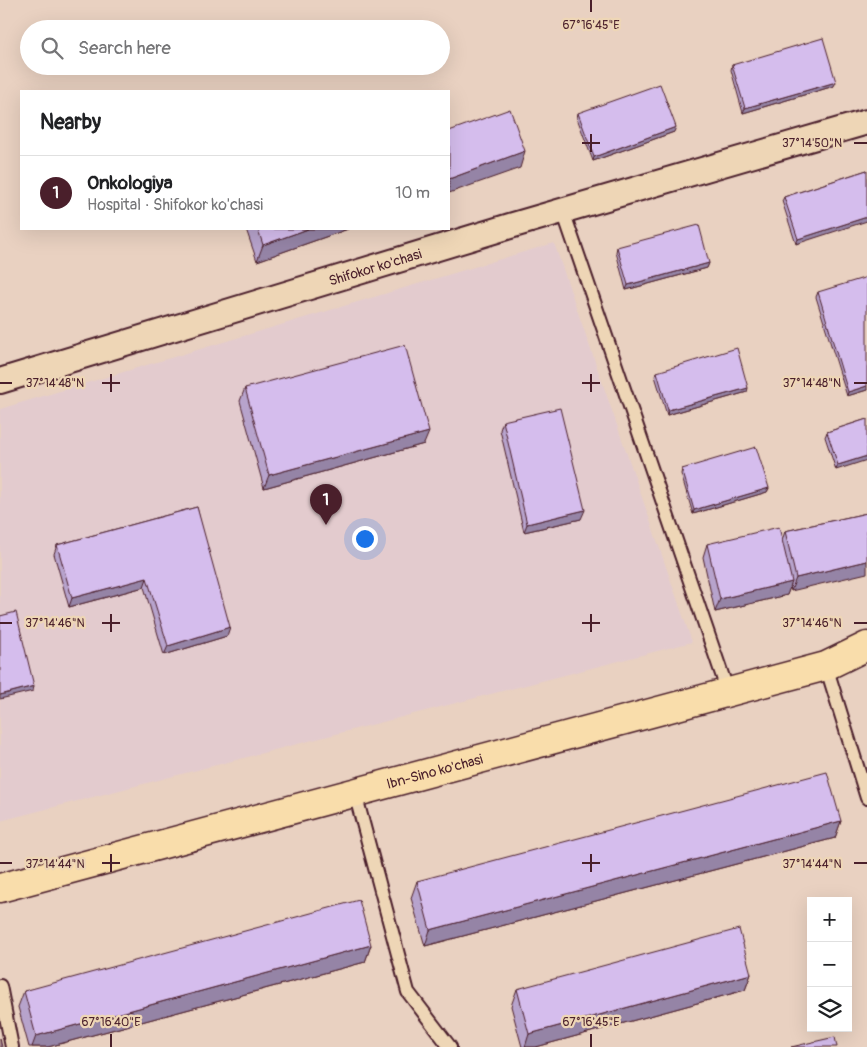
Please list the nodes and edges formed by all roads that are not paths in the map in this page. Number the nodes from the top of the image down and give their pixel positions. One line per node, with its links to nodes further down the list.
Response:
1 (867, 122): 2 (street, Shifokor ko'chasi)
2 (563, 211): 3 (street, Shifokor ko'chasi); 6 (lane)
3 (0, 381)
4 (867, 646): 5 (main road, Ibn-Sino ko'chasi)
5 (826, 666): 6 (main road, Ibn-Sino ko'chasi); 8 (lane)
6 (728, 692): 7 (main road, Ibn-Sino ko'chasi)
7 (355, 792): 9 (main road, Ibn-Sino ko'chasi); 12 (lane)
8 (867, 798)
9 (0, 888)
10 (0, 991): 11 (lane)
11 (12, 1047)
12 (450, 1047)

